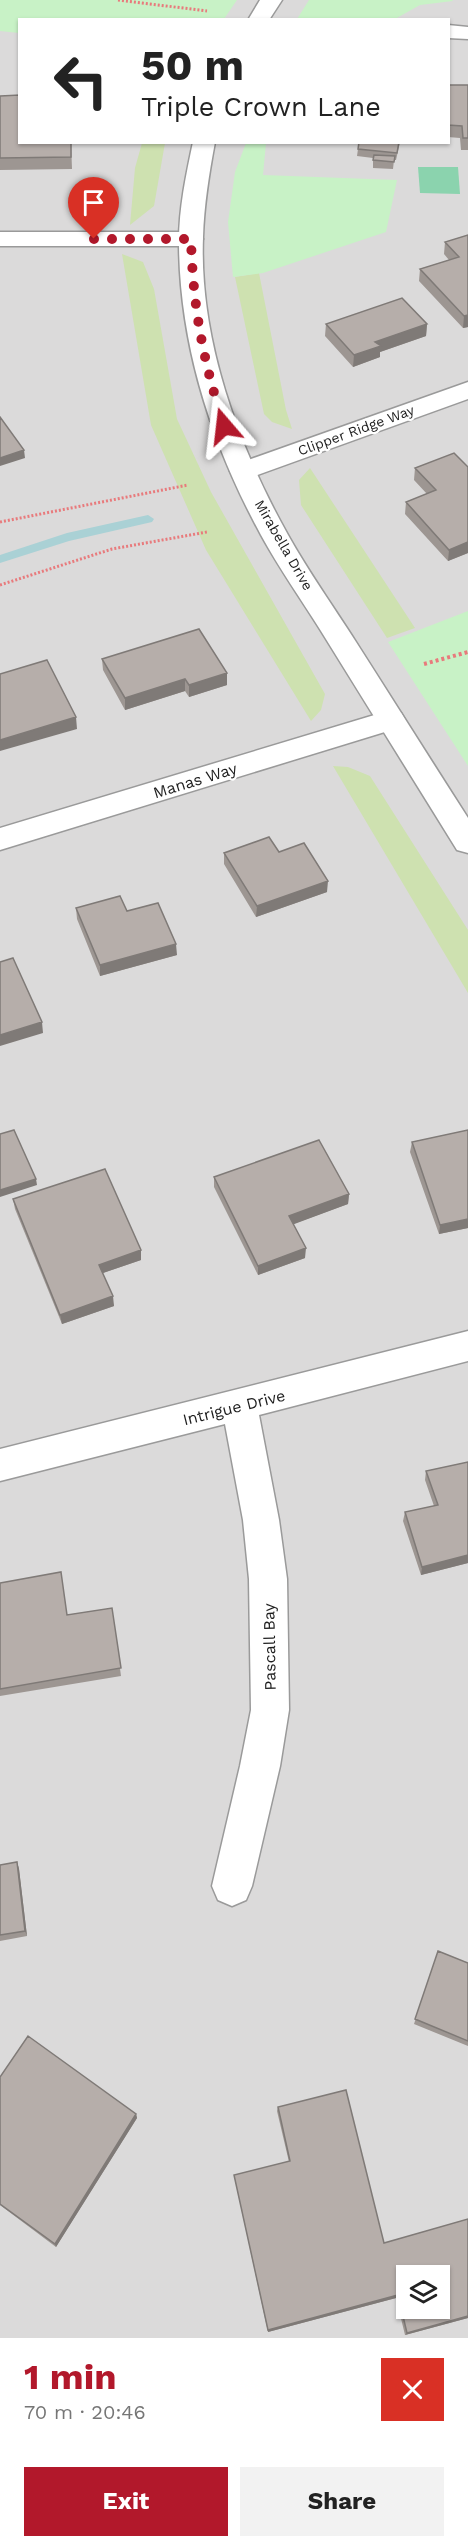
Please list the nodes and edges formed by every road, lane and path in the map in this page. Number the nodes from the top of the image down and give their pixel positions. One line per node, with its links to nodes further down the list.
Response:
1 (118, 0): 3 (path)
2 (271, 0): 4 (street)
3 (207, 11)
4 (259, 18)
5 (450, 31): 6 (street)
6 (468, 33)
7 (204, 144): 9 (street, Mirabella Drive)
8 (0, 239): 9 (street)
9 (191, 239): 11 (street, Mirabella Drive)
10 (468, 390): 11 (street, Clipper Ridge Way)
11 (243, 471): 18 (street, Mirabella Drive)
12 (188, 485): 13 (path)
13 (0, 522)
14 (207, 532): 15 (path)
15 (0, 585)
16 (468, 652): 17 (path)
17 (424, 664)
18 (391, 720): 19 (street, Manas Way); 20 (street, Mirabella Drive)
19 (0, 839)
20 (468, 842)
21 (468, 1346): 22 (street, Intrigue Drive)
22 (239, 1406): 23 (street, Intrigue Drive); 24 (street, Pascall Bay)
23 (0, 1465)
24 (232, 1886)

